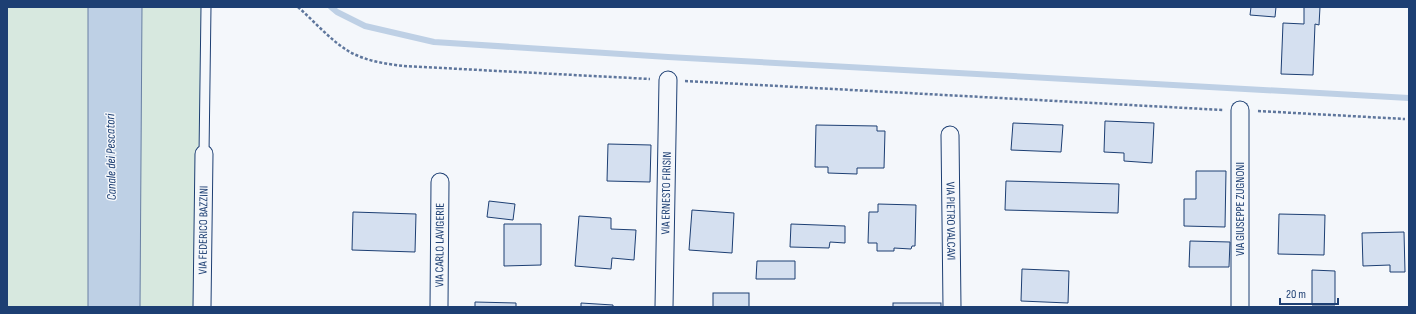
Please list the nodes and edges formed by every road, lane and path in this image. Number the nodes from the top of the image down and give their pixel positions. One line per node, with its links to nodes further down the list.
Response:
1 (206, 7): 7 (lane)
2 (298, 7): 3 (path)
3 (668, 80): 4 (path); 11 (street, VIA ERNESTO FIRISIN)
4 (1240, 110): 5 (path); 13 (street, VIA GIUSEPPE ZUGNONI)
5 (1406, 119)
6 (950, 135): 12 (street, VIA PIETRO VALCAVI)
7 (204, 154): 9 (street, VIA FEDERICO BAZZINI)
8 (440, 182): 10 (street, VIA CARLO LAVIGERIE)
9 (202, 307)
10 (438, 307)
11 (664, 307)
12 (952, 307)
13 (1240, 307)

